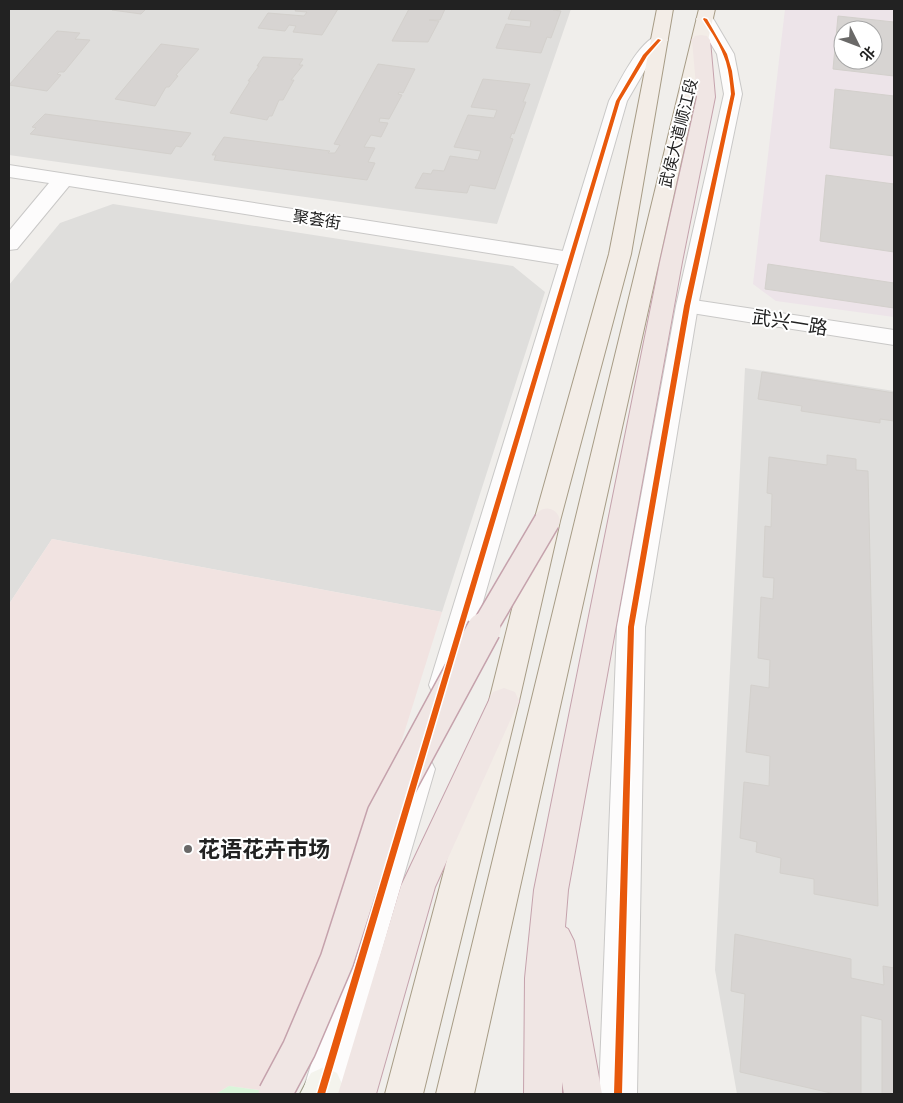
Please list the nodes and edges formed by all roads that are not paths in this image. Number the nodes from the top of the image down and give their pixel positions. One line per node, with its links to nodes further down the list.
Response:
1 (665, 9): 3 (main road, 武侯大道顺江段)
2 (704, 23): 7 (highway); 9 (street)
3 (659, 40): 7 (main road, 武侯大道顺江段); 8 (street)
4 (9, 172): 5 (street, 聚荟街)
5 (64, 179): 6 (street); 8 (street, 聚荟街)
6 (9, 244)
7 (646, 257): 11 (main road); 13 (highway); 17 (main road)
8 (570, 260): 14 (street)
9 (687, 306): 10 (street, 武兴一路); 20 (street)
10 (894, 338)
11 (547, 521): 12 (main road, bridge); 15 (highway, bridge)
12 (504, 701): 14 (highway); 16 (main road)
13 (550, 901): 18 (highway); 19 (highway)
14 (331, 1092)
15 (275, 1094)
16 (404, 1094)
17 (455, 1094)
18 (543, 1094)
19 (583, 1094)
20 (618, 1094)

